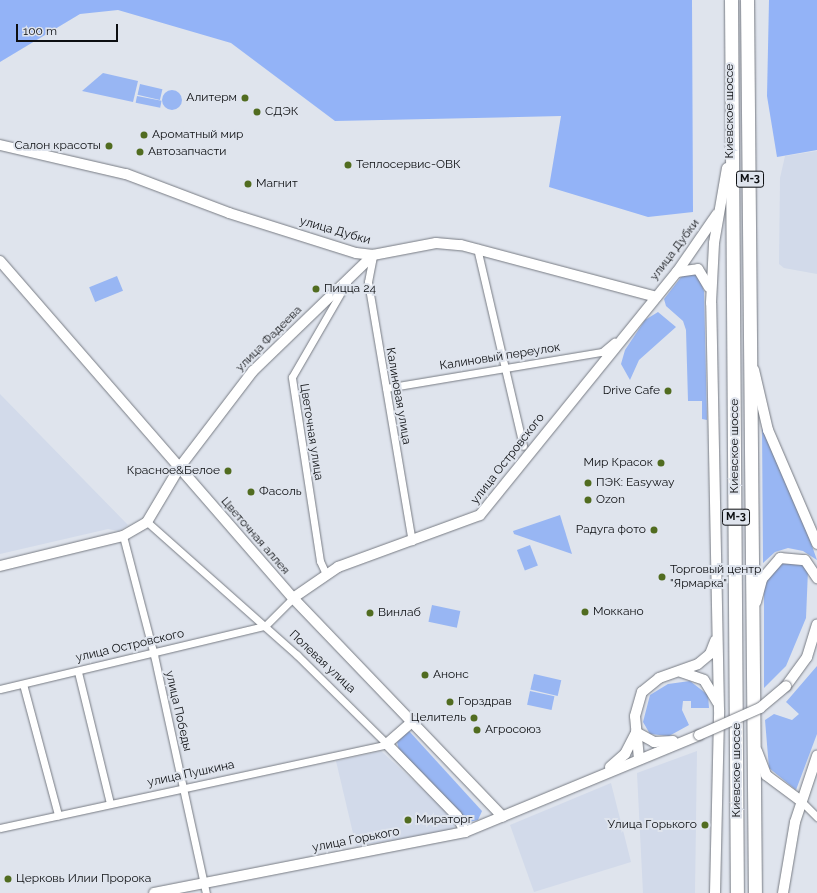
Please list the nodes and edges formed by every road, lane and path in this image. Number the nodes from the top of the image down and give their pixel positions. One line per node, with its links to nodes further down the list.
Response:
1 (731, 0): 3 (highway, Киевское шоссе / М-3)
2 (747, 0): 14 (highway, Киевское шоссе / М-3)
3 (729, 140): 5 (street); 60 (highway, Киевское шоссе / М-3)
4 (0, 145): 7 (street, улица Дубки)
5 (720, 211): 9 (street, улица Дубки); 12 (street)
6 (477, 248): 7 (street, улица Дубки); 11 (street, улица Дубки); 15 (street)
7 (373, 256): 10 (street, улица Фадеева); 16 (street, Калиновая улица)
8 (0, 261): 18 (street, Цветочная аллея)
9 (677, 272): 11 (street, улица Дубки); 12 (street)
10 (348, 282): 18 (street, улица Фадеева); 26 (street, Цветочная улица)
11 (656, 297): 23 (street, улица Островского)
12 (711, 303): 32 (street)
13 (614, 342): 15 (street, Калиновый переулок)
14 (751, 357): 19 (street); 29 (highway, Киевское шоссе / М-3)
15 (506, 366): 16 (street, Калиновый переулок); 17 (street)
16 (386, 388): 23 (street, Калиновая улица)
17 (523, 446)
18 (179, 468): 20 (street, улица Фадеева); 28 (street, Цветочная аллея)
19 (805, 512): 21 (street); 24 (street)
20 (147, 522): 22 (street); 31 (street, Полевая улица)
21 (817, 528)
22 (123, 536): 25 (street); 34 (street, улица Победы)
23 (412, 541): 26 (street, улица Островского)
24 (817, 544)
25 (0, 566)
26 (326, 574): 28 (street, улица Островского)
27 (817, 578): 29 (street)
28 (293, 598): 31 (street); 41 (street, Цветочная аллея)
29 (754, 618): 44 (highway, Киевское шоссе / М-3)
30 (817, 625): 35 (street)
31 (265, 626): 34 (street, улица Островского); 45 (street, Полевая улица)
32 (716, 637): 37 (street); 40 (street)
33 (817, 646): 35 (street)
34 (154, 655): 36 (street, улица Островского); 49 (street, улица Победы)
35 (807, 657): 43 (street, bridge)
36 (78, 672): 38 (street, улица Островского); 51 (street)
37 (681, 672): 40 (street); 42 (street)
38 (23, 684): 39 (street, улица Островского); 52 (street)
39 (0, 689)
40 (719, 710): 59 (street)
41 (413, 721): 45 (street); 53 (street, Цветочная аллея)
42 (636, 732): 43 (street); 47 (street); 48 (street)
43 (699, 735): 47 (street)
44 (754, 740): 50 (street); 61 (highway, Киевское шоссе / М-3)
45 (387, 744): 49 (street, улица Пушкина); 56 (street, Полевая улица)
46 (817, 756): 50 (street)
47 (639, 759): 48 (street)
48 (601, 774): 53 (street, улица Горького)
49 (184, 786): 51 (street, улица Пушкина); 57 (street, улица Победы)
50 (801, 801): 54 (street); 62 (street)
51 (110, 803): 52 (street, улица Пушкина)
52 (58, 815): 55 (street, улица Пушкина)
53 (503, 817): 56 (street, улица Горького)
54 (817, 817)
55 (0, 828)
56 (465, 832): 57 (street, улица Горького)
57 (205, 888): 58 (street, улица Горького)
58 (154, 893)
59 (715, 893)
60 (737, 893)
61 (754, 893)
62 (783, 893)

